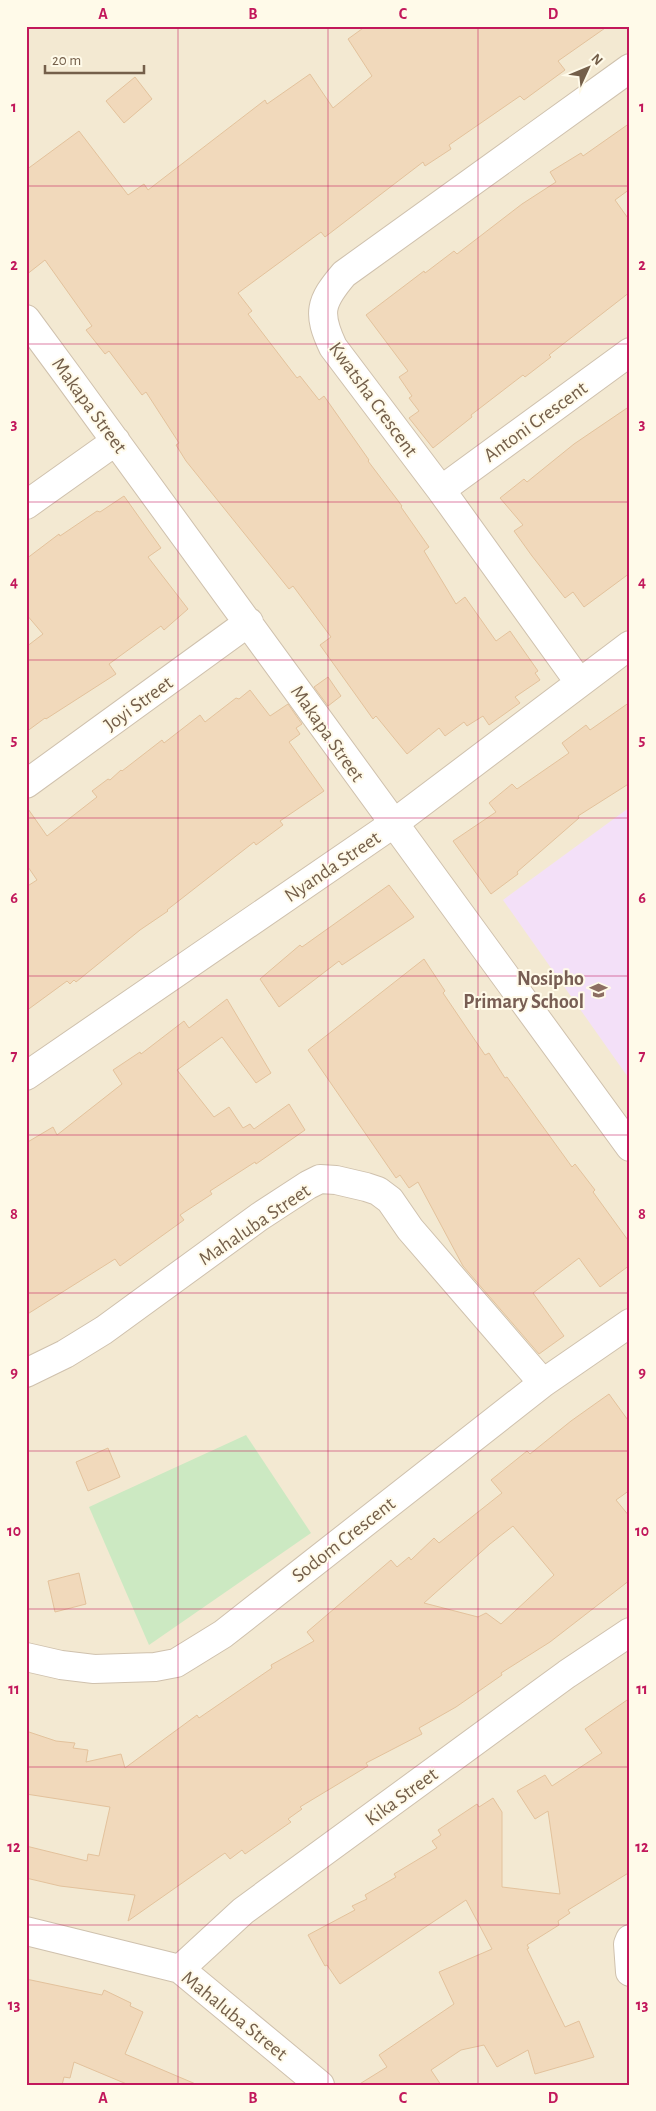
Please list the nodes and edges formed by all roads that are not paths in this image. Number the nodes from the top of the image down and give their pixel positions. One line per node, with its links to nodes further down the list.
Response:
1 (630, 68): 5 (street, Kwatsha Crescent)
2 (26, 319): 4 (street, Makapa Street)
3 (630, 352): 5 (street, Antoni Crescent)
4 (116, 441): 6 (street); 7 (street, Makapa Street)
5 (441, 490): 9 (street, Kwatsha Crescent)
6 (26, 505)
7 (249, 622): 10 (street, Joyi Street); 11 (street, Makapa Street)
8 (630, 645): 9 (street, Nyanda Street)
9 (579, 682): 11 (street, Nyanda Street)
10 (26, 784)
11 (393, 824): 12 (street, Nyanda Street); 13 (street, Makapa Street)
12 (26, 1076)
13 (630, 1147)
14 (630, 1323): 16 (street, Sodom Crescent)
15 (26, 1373): 16 (street, Mahaluba Street)
16 (543, 1383): 18 (street, Sodom Crescent)
17 (630, 1632): 21 (street, Kika Street)
18 (26, 1657)
19 (26, 1931): 21 (street, Mahaluba Street)
20 (630, 1939): 22 (street)
21 (180, 1969): 23 (street, Mahaluba Street)
22 (630, 1972)
23 (320, 2085)

